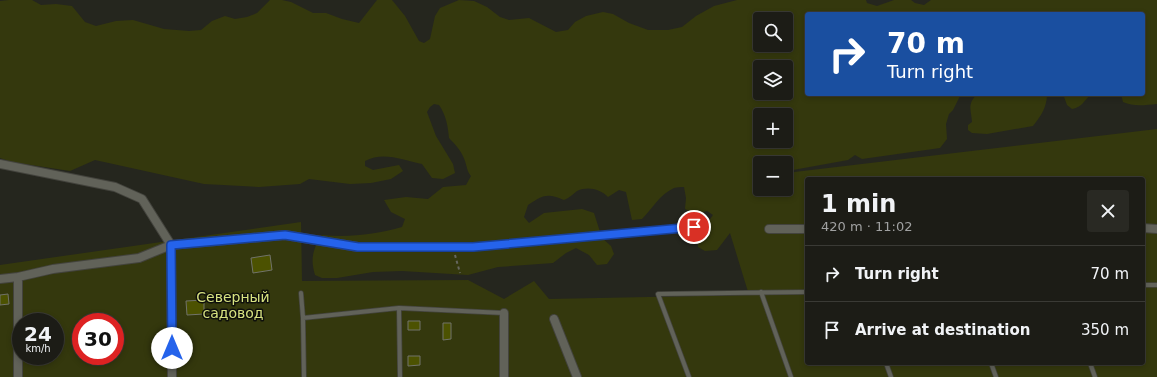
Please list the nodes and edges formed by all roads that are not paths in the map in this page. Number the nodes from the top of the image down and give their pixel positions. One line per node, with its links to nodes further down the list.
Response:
1 (0, 164): 7 (street)
2 (694, 227): 8 (lane)
3 (1145, 228): 6 (street)
4 (769, 229): 5 (street)
5 (805, 229)
6 (1157, 229)
7 (171, 245): 8 (street); 9 (street); 24 (street)
8 (473, 247)
9 (18, 277): 10 (street); 23 (street)
10 (0, 279)
11 (1145, 285): 12 (lane)
12 (1157, 285)
13 (761, 292): 14 (lane); 29 (lane); 30 (lane)
14 (805, 292)
15 (301, 293): 18 (lane)
16 (399, 308): 17 (lane); 18 (lane); 26 (lane)
17 (504, 313): 27 (street)
18 (303, 318): 25 (lane)
19 (554, 319): 28 (street)
20 (887, 365): 31 (lane)
21 (992, 365): 32 (lane)
22 (1091, 365): 33 (lane)
23 (18, 377)
24 (172, 377)
25 (304, 377)
26 (400, 377)
27 (504, 377)
28 (577, 377)
29 (688, 377)
30 (791, 377)
31 (891, 377)
32 (996, 377)
33 (1095, 377)

